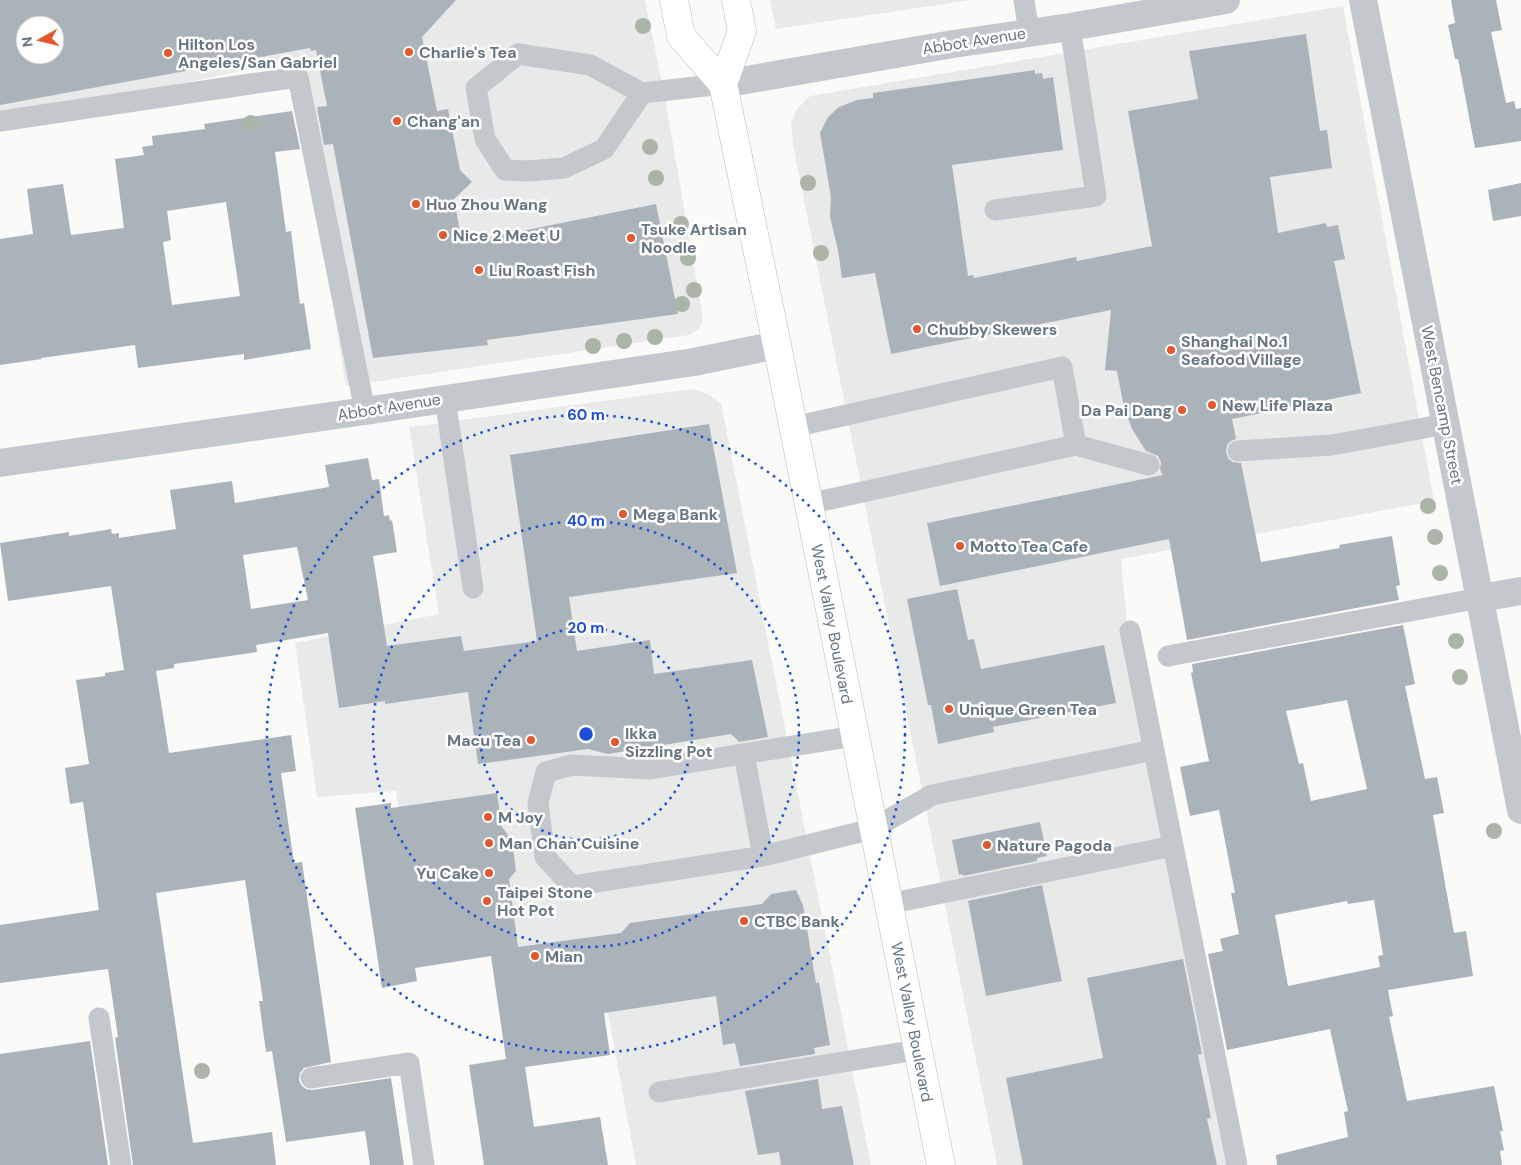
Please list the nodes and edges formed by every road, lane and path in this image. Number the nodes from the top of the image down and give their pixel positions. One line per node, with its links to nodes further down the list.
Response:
1 (674, 0): 8 (main road, West Valley Boulevard)
2 (736, 0): 8 (main road)
3 (1024, 0): 7 (lane)
4 (1226, 0): 6 (street, Abbot Avenue)
5 (1363, 0): 15 (street, West Bencamp Street)
6 (1070, 27): 7 (street, Abbot Avenue); 11 (lane)
7 (1029, 32): 8 (street, Abbot Avenue)
8 (723, 84): 9 (lane); 12 (main road, West Valley Boulevard)
9 (642, 93): 9 (lane)
10 (0, 121): 14 (lane)
11 (995, 210)
12 (777, 345): 13 (street, Abbot Avenue); 16 (main road, West Valley Boulevard)
13 (445, 398): 14 (street, Abbot Avenue); 22 (lane)
14 (365, 411): 19 (street, Abbot Avenue)
15 (1446, 424): 18 (lane); 24 (street, West Bencamp Street)
16 (793, 427): 17 (lane); 21 (main road, West Valley Boulevard)
17 (1076, 445): 20 (lane); 21 (lane)
18 (1238, 451)
19 (0, 463)
20 (1148, 465)
21 (808, 504): 27 (main road, West Valley Boulevard)
22 (473, 588)
23 (1521, 591): 24 (street)
24 (1480, 598): 26 (lane); 28 (street, West Bencamp Street)
25 (1130, 631): 29 (lane)
26 (1168, 656)
27 (855, 736): 30 (lane); 32 (main road, West Valley Boulevard)
28 (1515, 746): 31 (street, West Bencamp Street)
29 (1154, 750): 32 (lane); 33 (lane)
30 (744, 754): 34 (lane); 34 (lane)
31 (1521, 810)
32 (872, 829): 34 (lane); 35 (main road, West Valley Boulevard)
33 (1173, 846): 35 (lane); 43 (lane)
34 (763, 856)
35 (888, 904): 37 (main road, West Valley Boulevard)
36 (99, 1018): 40 (lane)
37 (917, 1050): 39 (lane); 42 (main road, West Valley Boulevard)
38 (311, 1078): 41 (lane)
39 (659, 1092)
40 (122, 1165)
41 (424, 1165)
42 (941, 1165)
43 (1237, 1165)

